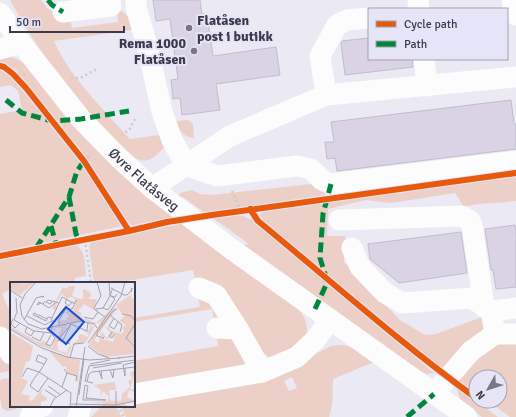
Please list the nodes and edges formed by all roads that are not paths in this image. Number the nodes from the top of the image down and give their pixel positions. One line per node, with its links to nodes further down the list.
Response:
1 (512, 0): 5 (street)
2 (111, 3): 3 (street); 4 (street)
3 (136, 3): 15 (street)
4 (63, 12)
5 (516, 15)
6 (1, 16): 8 (street, Øvre Flatåsveg)
7 (368, 18): 13 (street)
8 (21, 43): 9 (street); 16 (street, Øvre Flatåsveg)
9 (0, 49)
10 (424, 60): 12 (street)
11 (516, 77): 12 (street)
12 (427, 86): 13 (street)
13 (326, 95): 15 (street)
14 (516, 161): 15 (street)
15 (186, 165): 16 (street)
16 (160, 194): 22 (street, Øvre Flatåsveg)
17 (339, 220): 21 (street)
18 (352, 248): 21 (street)
19 (199, 288): 24 (street)
20 (516, 308): 21 (street)
21 (488, 309): 25 (street)
22 (330, 319): 29 (street); 31 (street, Øvre Flatåsveg)
23 (217, 328): 24 (street)
24 (238, 328): 29 (street)
25 (495, 334): 26 (street); 31 (street)
26 (516, 334)
27 (0, 337): 28 (street)
28 (10, 352)
29 (262, 372): 30 (street)
30 (135, 394)
31 (434, 394): 34 (street, Øvre Flatåsveg)
32 (81, 407): 33 (street)
33 (78, 417)
34 (467, 417)

